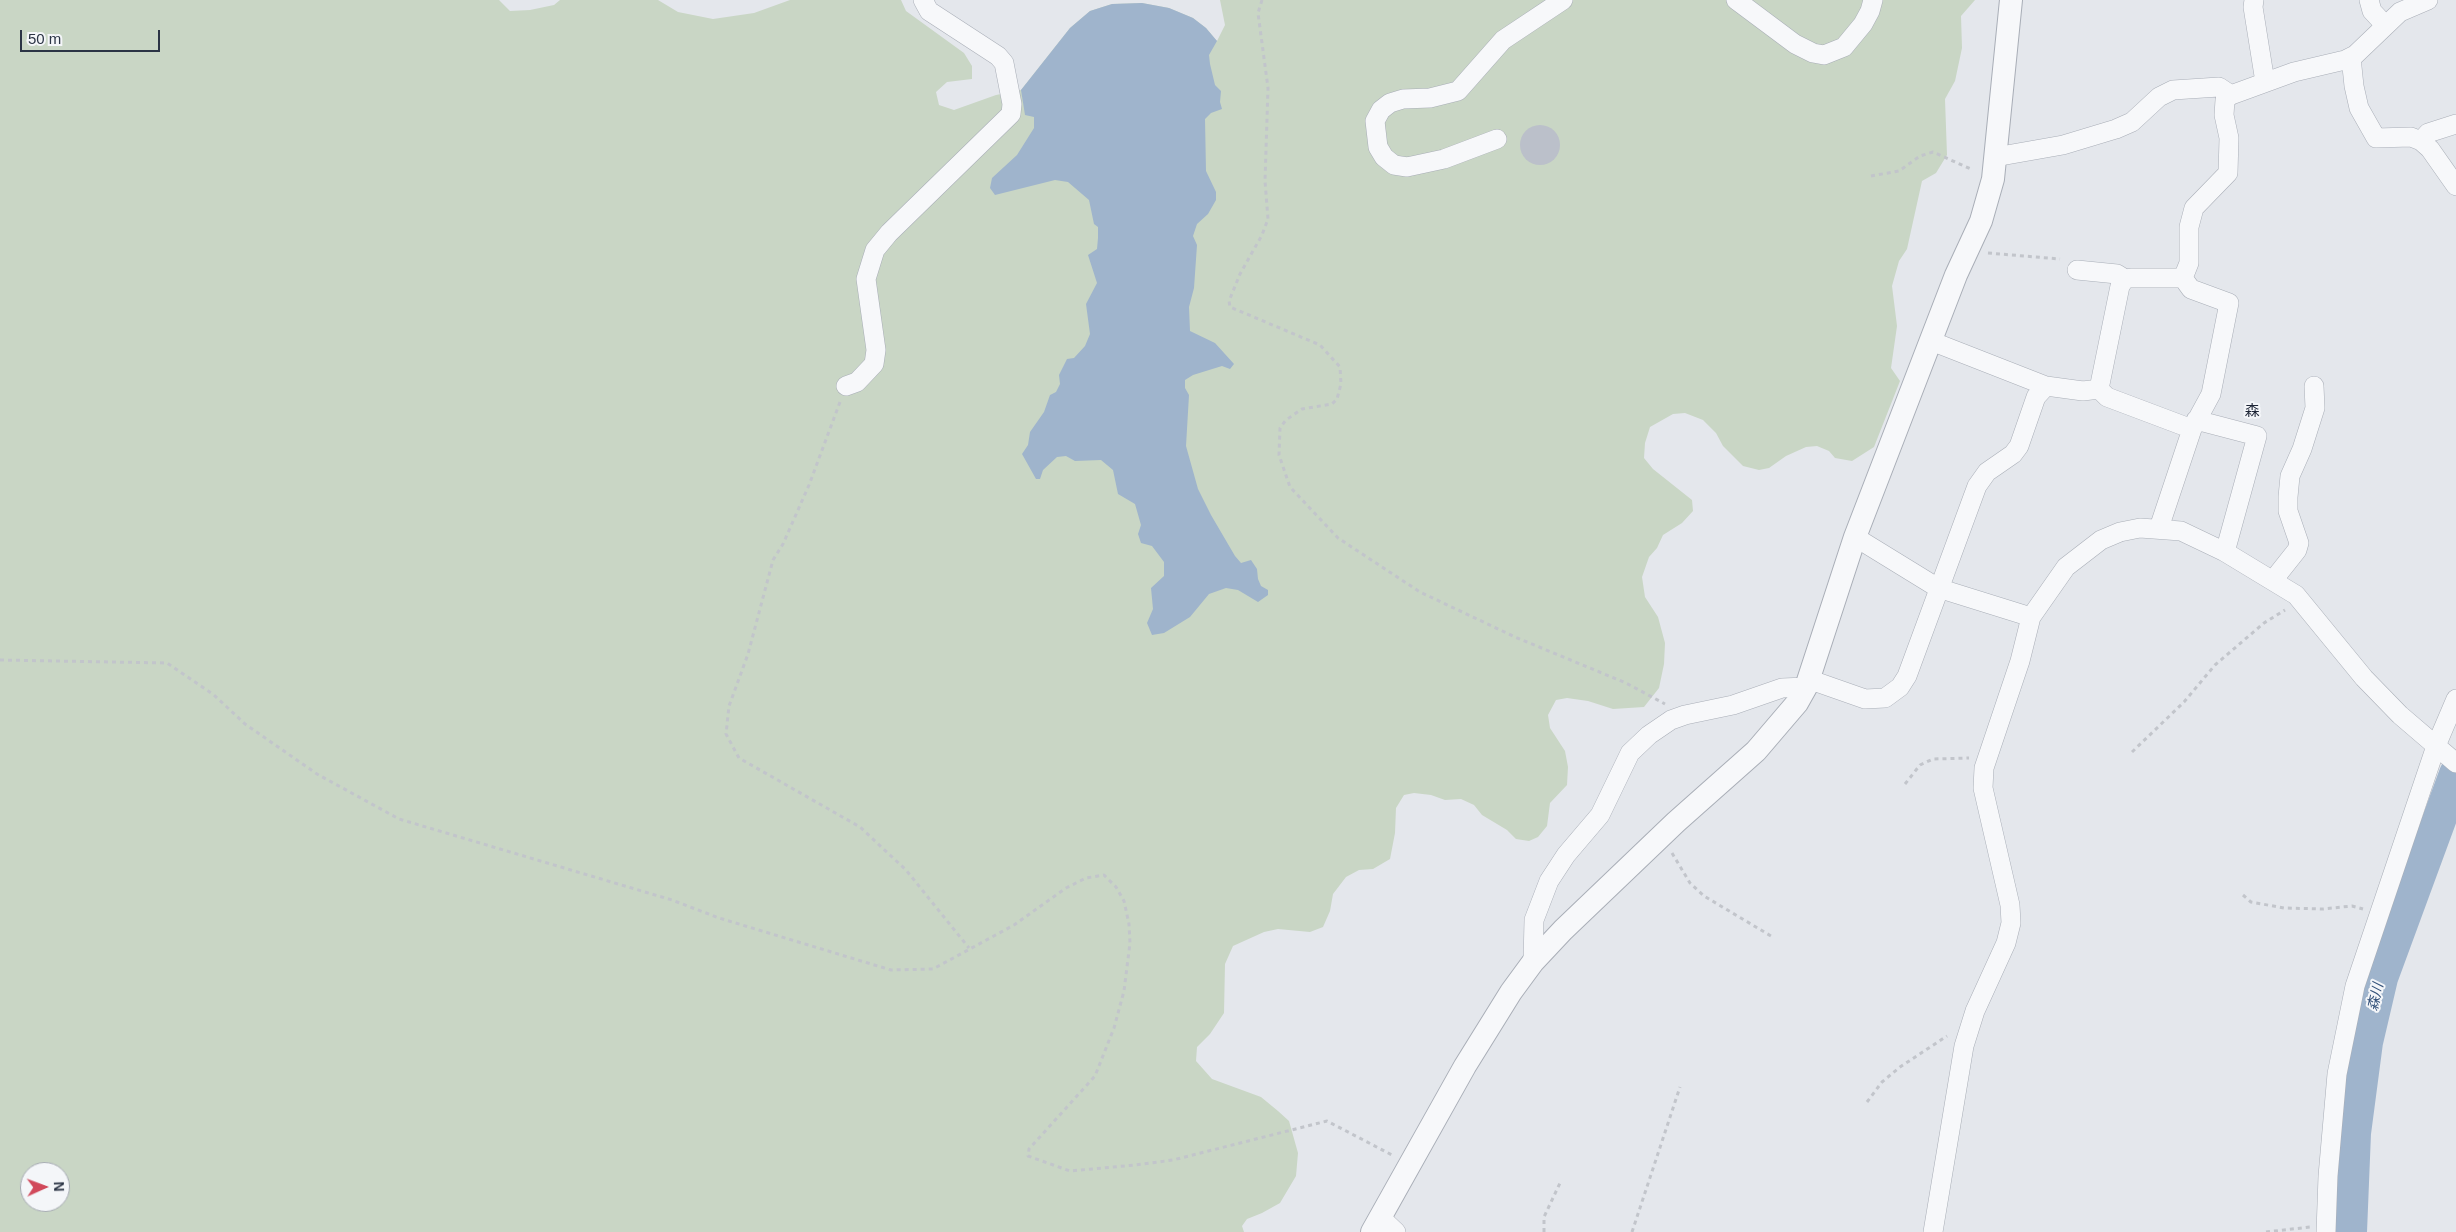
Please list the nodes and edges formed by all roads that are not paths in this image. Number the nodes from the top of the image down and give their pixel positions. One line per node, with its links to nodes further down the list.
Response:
1 (923, 0): 22 (street)
2 (1563, 0): 14 (street)
3 (1736, 0): 4 (street)
4 (1873, 0)
5 (2011, 0): 16 (street)
6 (2254, 0): 11 (street)
7 (2369, 0): 9 (street)
8 (2428, 0): 9 (street)
9 (2385, 25): 10 (street)
10 (2351, 57): 11 (street); 15 (street)
11 (2266, 82): 12 (street)
12 (2231, 95): 16 (street); 19 (street)
13 (2456, 124): 15 (street)
14 (1497, 139)
15 (2421, 141): 17 (street)
16 (1994, 165): 21 (street)
17 (2456, 186)
18 (2077, 270): 20 (street)
19 (2183, 278): 20 (street); 26 (street)
20 (2125, 280): 25 (street)
21 (1931, 341): 23 (street); 28 (street)
22 (846, 386)
23 (2046, 386): 25 (street); 31 (street)
24 (2314, 386): 30 (street)
25 (2099, 389): 26 (street)
26 (2194, 425): 27 (street); 29 (street)
27 (2159, 528): 29 (street); 32 (street)
28 (1855, 537): 31 (street); 33 (street)
29 (2225, 552): 30 (street)
30 (2274, 579): 35 (street)
31 (1938, 588): 32 (street); 33 (street)
32 (2031, 617): 40 (street)
33 (1807, 683): 36 (street); 36 (street)
34 (2456, 699): 35 (street)
35 (2446, 754): 38 (street)
36 (1533, 962): 37 (street)
37 (1376, 1224): 39 (street)
38 (2326, 1229)
39 (1396, 1232)
40 (1933, 1232)

